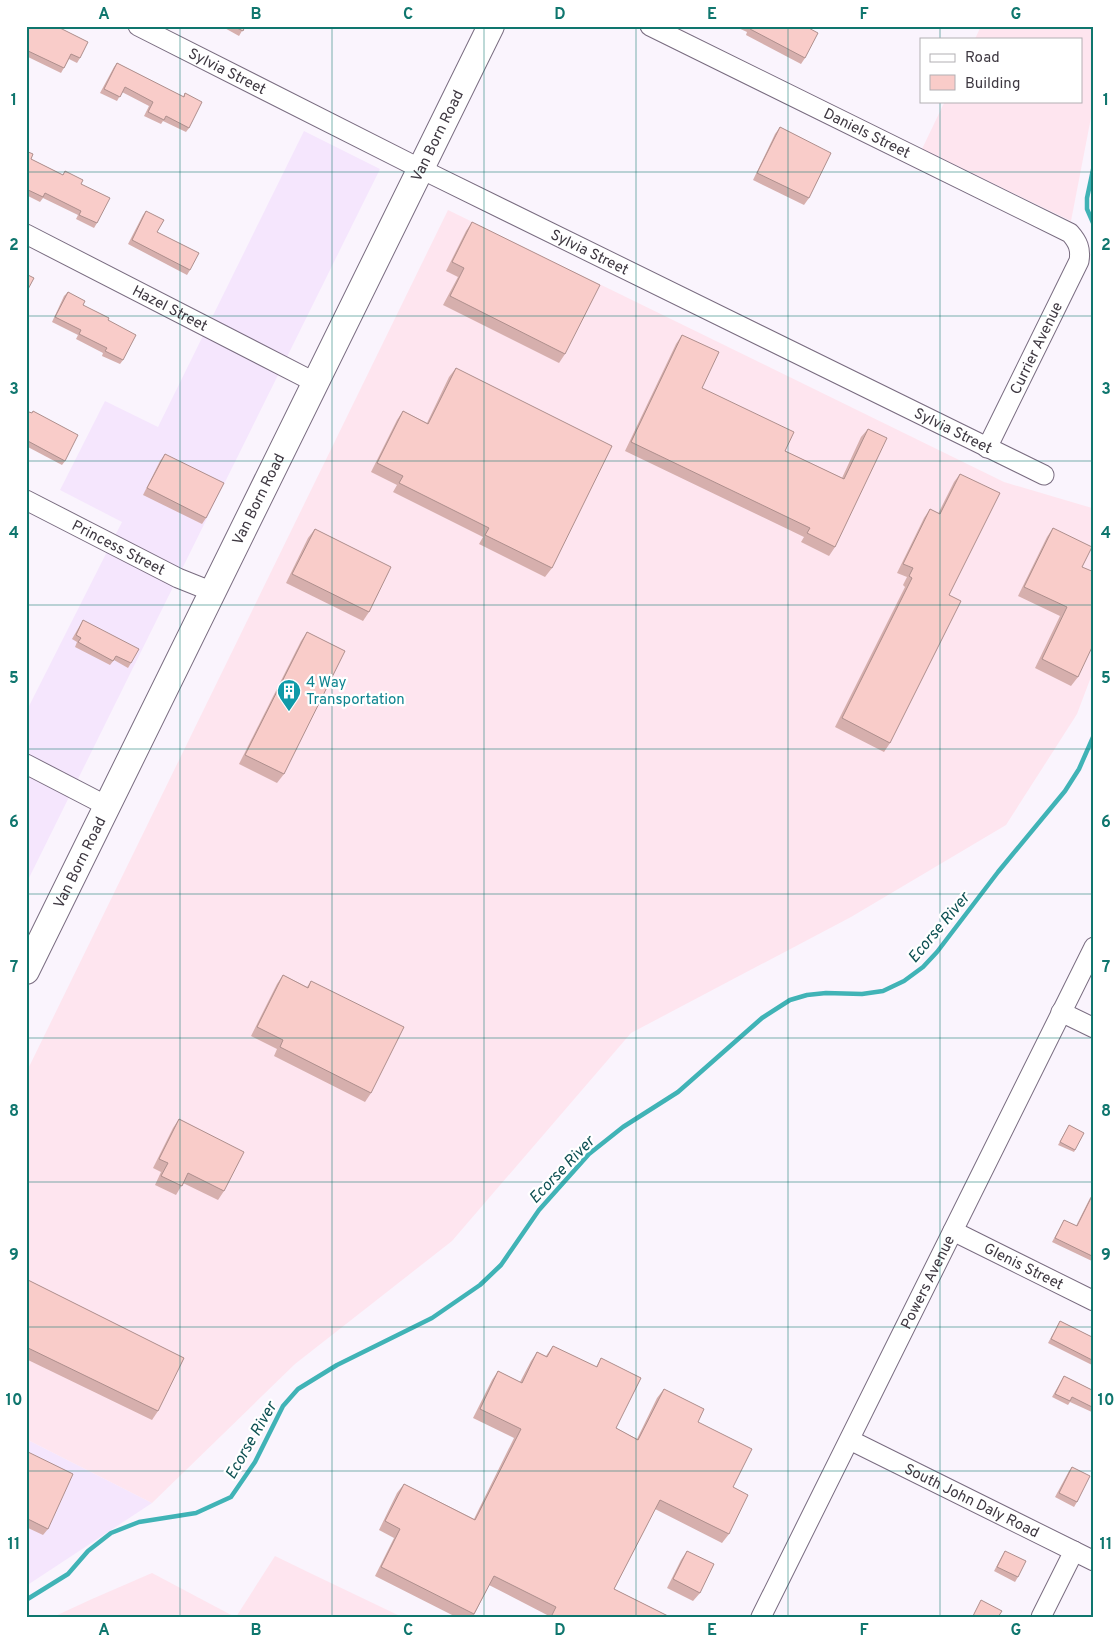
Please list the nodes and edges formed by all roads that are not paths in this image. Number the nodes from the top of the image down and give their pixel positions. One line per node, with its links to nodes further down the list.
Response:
1 (138, 26): 4 (street, Sylvia Street)
2 (491, 26): 4 (main road, Van Born Road)
3 (650, 26): 6 (street, Daniels Street)
4 (421, 169): 7 (main road, Van Born Road); 8 (street, Sylvia Street)
5 (26, 234): 7 (street, Hazel Street)
6 (1079, 247): 8 (street, Currier Avenue)
7 (316, 383): 11 (main road, Van Born Road)
8 (987, 448): 9 (street, Sylvia Street)
9 (1044, 476)
10 (26, 500): 11 (street, Princess Street)
11 (213, 592): 13 (main road, Van Born Road)
12 (26, 764): 13 (street)
13 (107, 806): 15 (main road, Van Born Road)
14 (1094, 947): 16 (street, Powers Avenue)
15 (26, 971)
16 (1062, 1012): 17 (street); 18 (street, Powers Avenue)
17 (1094, 1028)
18 (953, 1231): 19 (street, Glenis Street); 20 (street, Powers Avenue)
19 (1094, 1302)
20 (850, 1440): 21 (street, South John Daly Road); 23 (street, Powers Avenue)
21 (1074, 1551): 22 (street, South John Daly Road); 24 (street)
22 (1094, 1561)
23 (762, 1617)
24 (1041, 1617)

